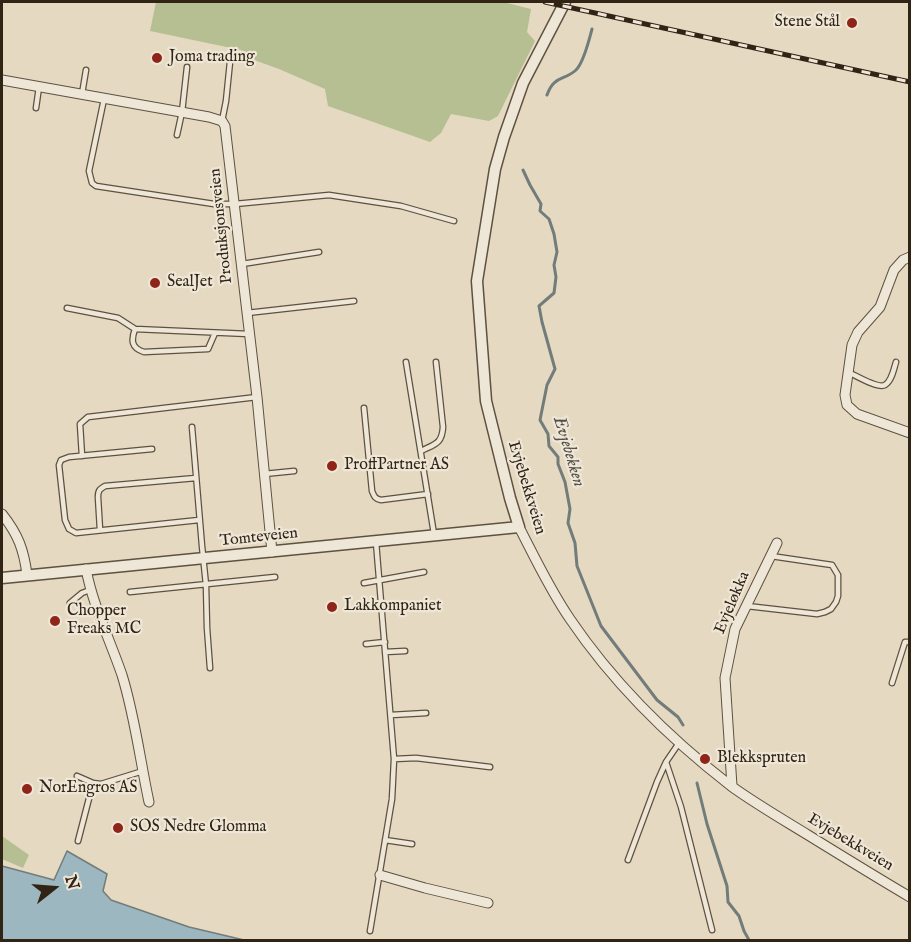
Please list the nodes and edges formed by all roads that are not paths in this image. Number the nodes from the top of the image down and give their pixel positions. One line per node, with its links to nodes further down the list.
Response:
1 (565, 2): 41 (street, Evjebekkveien)
2 (230, 62): 11 (lane)
3 (187, 67): 10 (lane)
4 (86, 70): 7 (lane)
5 (2, 81): 6 (street)
6 (39, 87): 7 (street); 9 (lane)
7 (82, 94): 8 (street)
8 (104, 99): 10 (street); 13 (lane)
9 (36, 108)
10 (182, 112): 11 (street); 12 (lane)
11 (222, 121): 13 (street, Produksjonsveien)
12 (177, 135)
13 (235, 204): 14 (lane); 17 (street, Produksjonsveien)
14 (453, 221)
15 (319, 252): 17 (lane)
16 (909, 256): 27 (street)
17 (242, 264): 20 (street, Produksjonsveien)
18 (354, 301): 20 (lane)
19 (67, 308): 21 (lane)
20 (247, 313): 23 (street, Produksjonsveien)
21 (135, 329): 22 (lane); 22 (lane)
22 (215, 333): 23 (lane)
23 (250, 334): 28 (street, Produksjonsveien)
24 (406, 362): 33 (lane)
25 (436, 362): 33 (lane)
26 (896, 362): 27 (lane)
27 (848, 372): 31 (street)
28 (257, 397): 34 (lane); 36 (street, Produksjonsveien)
29 (364, 408): 38 (lane)
30 (192, 427): 37 (lane)
31 (909, 433)
32 (152, 449): 34 (lane)
33 (421, 451): 38 (lane)
34 (82, 456): 42 (lane)
35 (294, 471): 36 (lane)
36 (264, 474): 46 (street, Produksjonsveien)
37 (196, 478): 40 (lane); 42 (lane)
38 (428, 494): 43 (lane)
39 (2, 514): 51 (street)
40 (200, 520): 42 (lane); 48 (lane)
41 (519, 527): 43 (street, Tomteveien); 70 (street, Evjebekkveien)
42 (100, 530)
43 (434, 536): 44 (street, Tomteveien)
44 (376, 542): 46 (street, Tomteveien); 54 (lane)
45 (777, 543): 47 (street, Evjeløkka)
46 (272, 552): 48 (street, Tomteveien)
47 (771, 556): 60 (street, Evjeløkka); 60 (lane)
48 (203, 559): 49 (street, Tomteveien); 56 (lane)
49 (86, 569): 51 (street, Tomteveien); 57 (street)
50 (424, 572): 54 (lane)
51 (27, 575): 53 (street, Tomteveien)
52 (275, 577): 56 (lane)
53 (2, 578)
54 (380, 580): 55 (lane); 61 (lane)
55 (364, 583)
56 (207, 585): 58 (lane); 66 (lane)
57 (90, 590): 59 (lane); 74 (street)
58 (130, 592)
59 (70, 603)
60 (747, 606): 77 (street, Evjeløkka)
61 (385, 642): 63 (lane); 65 (lane)
62 (909, 642): 67 (lane)
63 (366, 644)
64 (405, 651): 65 (lane)
65 (385, 652): 69 (lane)
66 (210, 668)
67 (892, 683)
68 (426, 713): 69 (lane)
69 (390, 715): 71 (lane)
70 (679, 743): 72 (lane); 77 (street, Evjebekkveien)
71 (394, 759): 73 (lane); 79 (lane)
72 (666, 762): 82 (lane); 86 (lane)
73 (490, 767)
74 (143, 771): 76 (lane); 78 (street)
75 (77, 776): 76 (lane)
76 (93, 783): 80 (lane)
77 (732, 786): 84 (street, Evjebekkveien)
78 (149, 802)
79 (385, 840): 81 (lane); 83 (lane)
80 (78, 841)
81 (412, 844)
82 (628, 860)
83 (380, 875): 85 (street); 87 (lane)
84 (909, 897)
85 (488, 903)
86 (712, 930)
87 (370, 931)

